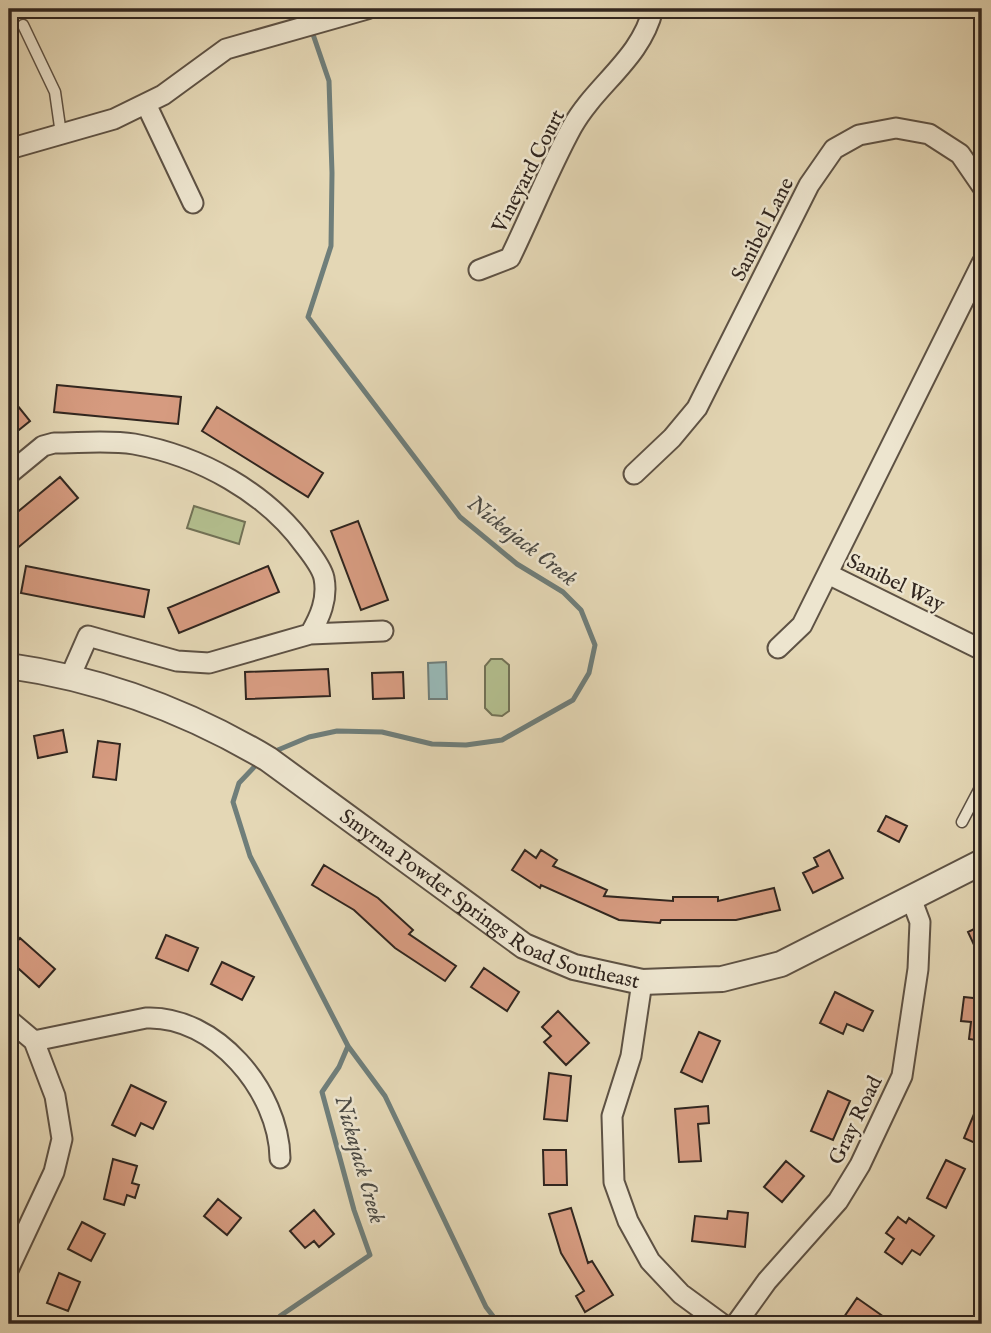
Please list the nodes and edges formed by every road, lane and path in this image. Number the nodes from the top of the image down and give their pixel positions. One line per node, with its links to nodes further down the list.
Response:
1 (367, 9): 4 (street)
2 (653, 9): 10 (street, Vineyard Court)
3 (23, 25): 5 (lane)
4 (146, 104): 5 (street); 8 (street)
5 (61, 134): 6 (street)
6 (9, 149)
7 (982, 186): 12 (street, Sanibel Lane)
8 (193, 203)
9 (982, 263): 13 (street)
10 (479, 270)
11 (9, 474): 15 (street)
12 (634, 474)
13 (828, 574): 16 (street); 17 (street, Sanibel Way)
14 (383, 631): 15 (street)
15 (310, 634): 19 (street)
16 (778, 648)
17 (982, 650)
18 (9, 667): 19 (street, Smyrna Powder Springs Road Southeast)
19 (70, 677): 24 (street, Smyrna Powder Springs Road Southeast)
20 (982, 784): 21 (lane)
21 (962, 822)
22 (982, 862): 23 (street, Smyrna Powder Springs Road Southeast)
23 (911, 898): 24 (street, Smyrna Powder Springs Road Southeast); 30 (street, Gray Road)
24 (642, 982): 29 (street)
25 (9, 1020): 26 (street)
26 (34, 1041): 27 (street); 28 (street)
27 (280, 1158)
28 (9, 1268)
29 (722, 1324)
30 (736, 1324)

